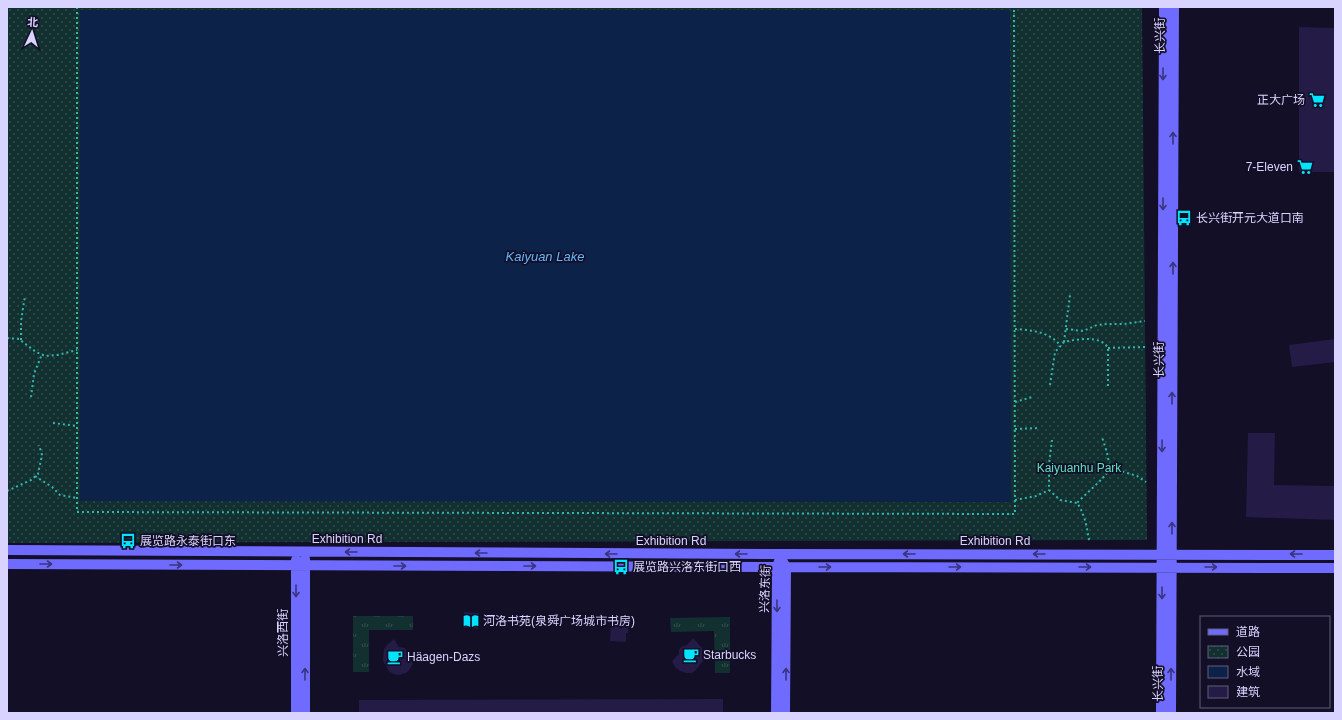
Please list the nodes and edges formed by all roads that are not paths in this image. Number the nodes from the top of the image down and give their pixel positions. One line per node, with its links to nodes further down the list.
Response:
1 (1164, 7): 6 (street, 长兴街, one-way to 6)
2 (1174, 7): 6 (street, 长兴街, one-way to 2)
3 (7, 550): 4 (street, Exhibition Rd)
4 (300, 552): 5 (street, Exhibition Rd, one-way to 4); 9 (street, 兴洛西街)
5 (780, 554): 6 (street, Exhibition Rd, one-way to 5); 10 (street, 兴洛东街)
6 (1167, 554): 7 (street, Exhibition Rd, one-way to 6); 11 (street, 长兴街)
7 (1335, 555)
8 (7, 564): 9 (street, one-way to 9)
9 (300, 566): 10 (street, one-way to 10); 13 (street, 兴洛西街, one-way to 13); 14 (street, 兴洛西街, one-way to 9)
10 (781, 567): 11 (street, one-way to 11); 15 (street, 兴洛东街, one-way to 15); 16 (street, 兴洛东街, one-way to 10)
11 (1167, 567): 12 (street, one-way to 12); 17 (street, 长兴街, one-way to 17); 18 (street, 长兴街, one-way to 11)
12 (1335, 568)
13 (296, 713)
14 (305, 713)
15 (776, 713)
16 (786, 713)
17 (1161, 713)
18 (1171, 713)

